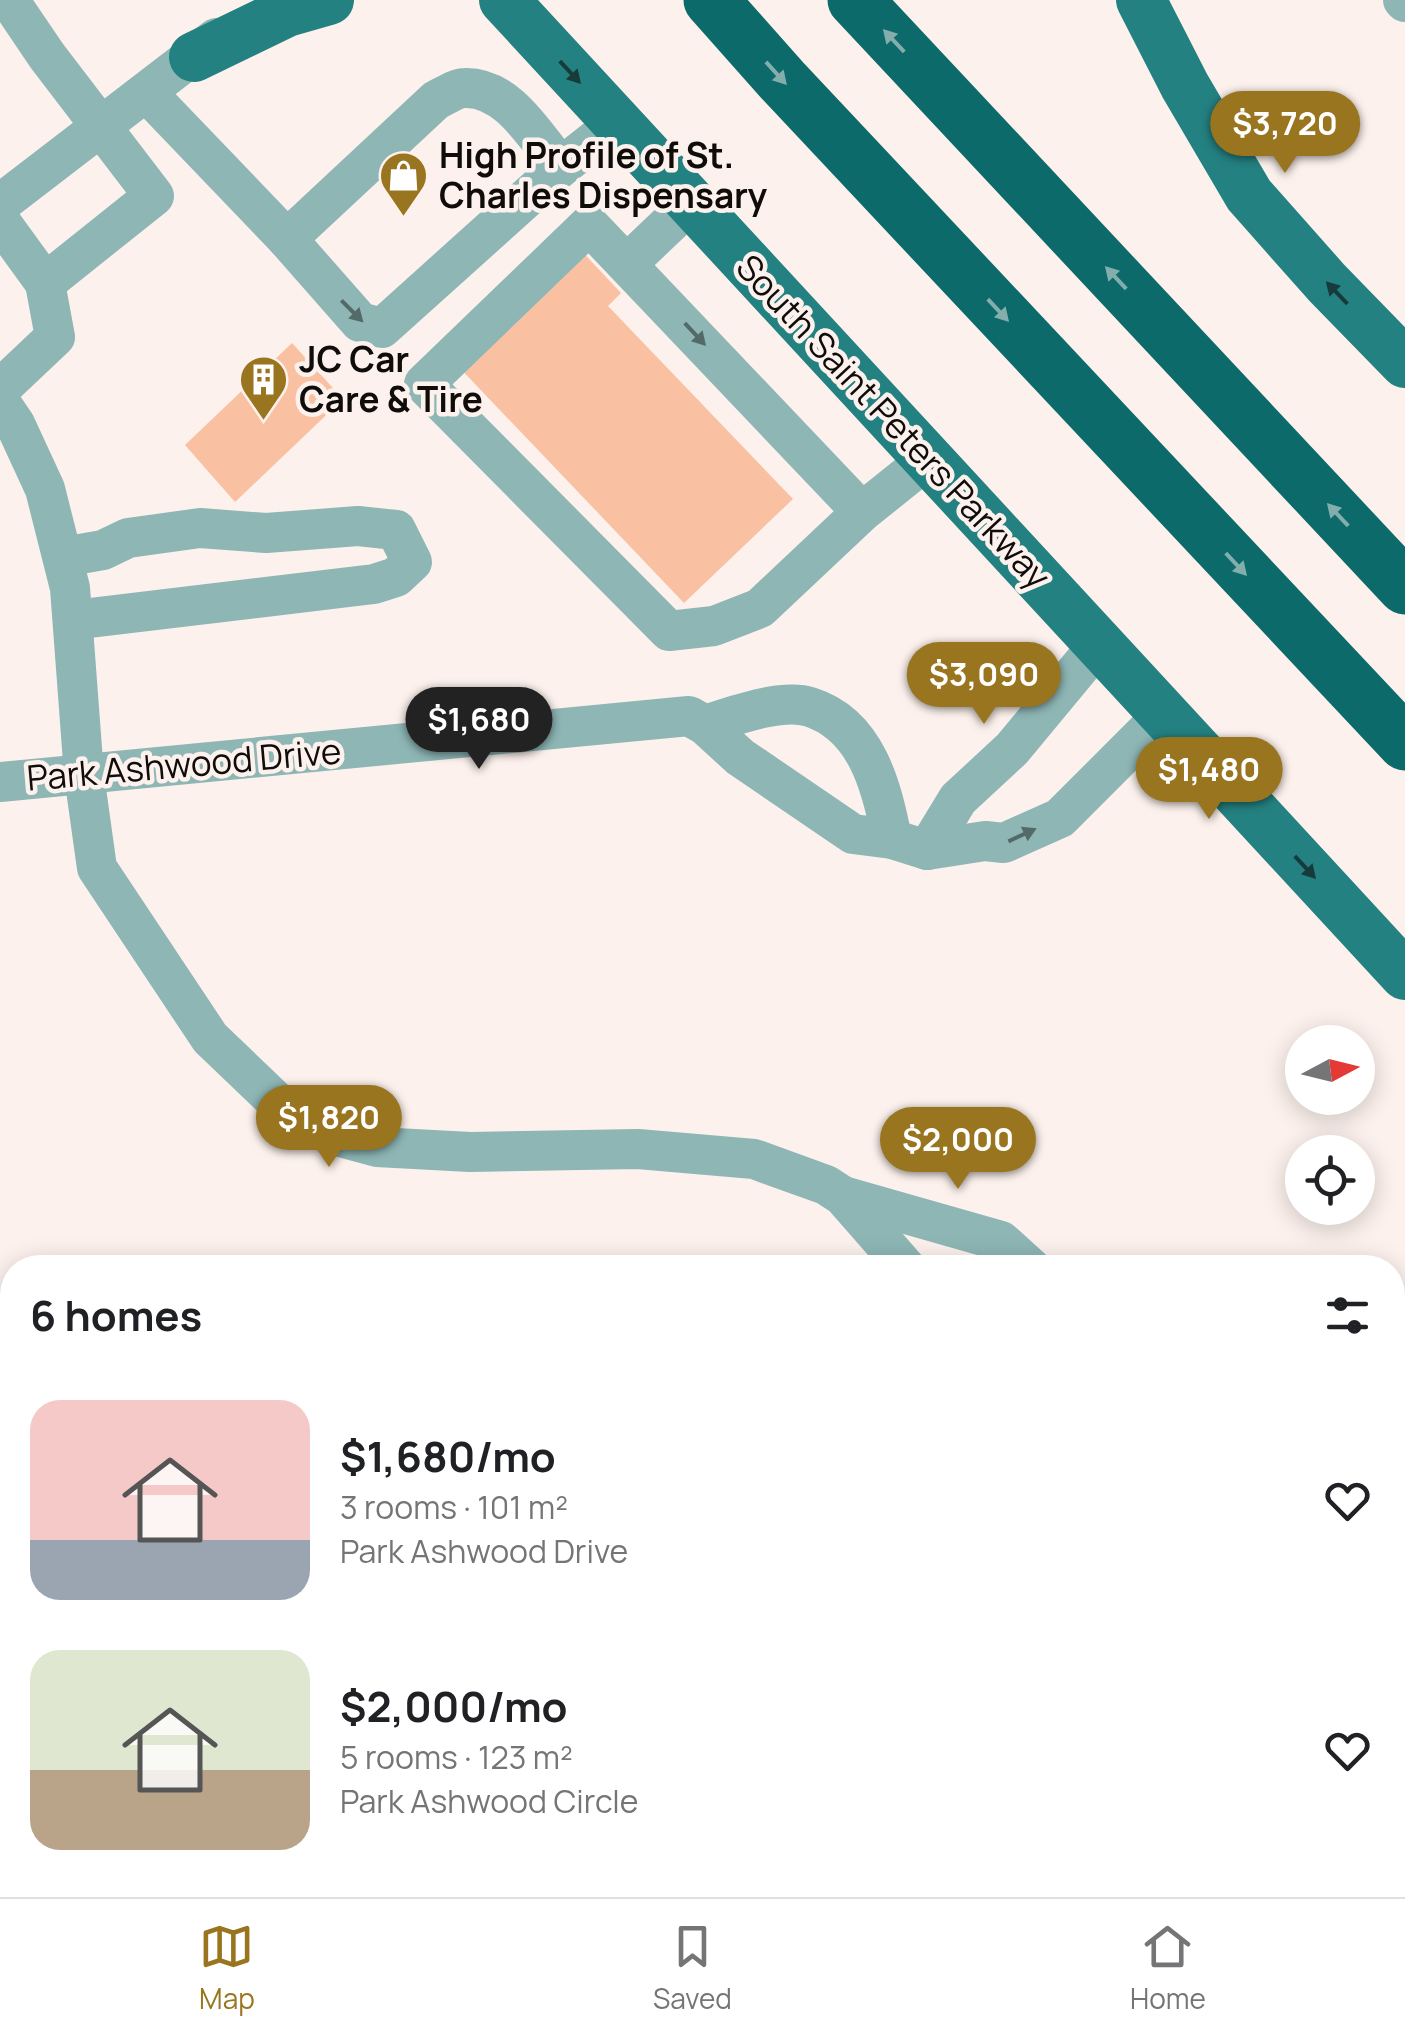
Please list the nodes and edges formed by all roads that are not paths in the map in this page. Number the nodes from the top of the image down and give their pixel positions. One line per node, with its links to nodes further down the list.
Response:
1 (8, 0): 12 (street)
2 (261, 0): 9 (street)
3 (330, 0): 9 (main road)
4 (466, 0): 8 (main road)
5 (711, 0): 31 (highway, one-way to 31)
6 (855, 0): 26 (highway, one-way to 6)
7 (1141, 0): 20 (main road, one-way to 7)
8 (509, 6): 11 (main road, South Saint Peters Parkway, one-way to 11)
9 (194, 57): 10 (street)
10 (147, 93): 12 (street); 17 (street)
11 (618, 122): 13 (street); 14 (main road, South Saint Peters Parkway)
12 (101, 127): 15 (street); 19 (street)
13 (562, 167): 17 (street); 17 (street, one-way to 13)
14 (691, 203): 18 (street); 23 (main road, South Saint Peters Parkway)
15 (0, 204)
16 (0, 221): 19 (street)
17 (287, 238)
18 (628, 263): 24 (street, one-way to 24); 24 (street)
19 (45, 283): 21 (street)
20 (1405, 363)
21 (0, 389)
22 (0, 402): 25 (street)
23 (928, 459): 24 (street); 28 (main road, South Saint Peters Parkway)
24 (862, 512)
25 (63, 557): 27 (street); 27 (street)
26 (1405, 586)
27 (72, 620): 32 (street)
28 (1099, 644): 29 (main road, South Saint Peters Parkway); 34 (street)
29 (1164, 714): 34 (street, one-way to 29); 35 (main road, South Saint Peters Parkway, one-way to 35)
30 (705, 725): 32 (street, Park Ashwood Drive); 34 (street); 34 (street)
31 (1405, 743)
32 (84, 775): 33 (street, Park Ashwood Drive); 36 (street)
33 (0, 782)
34 (910, 844)
35 (1405, 975)
36 (843, 1196): 37 (street); 38 (street)
37 (895, 1255)
38 (1017, 1255)

